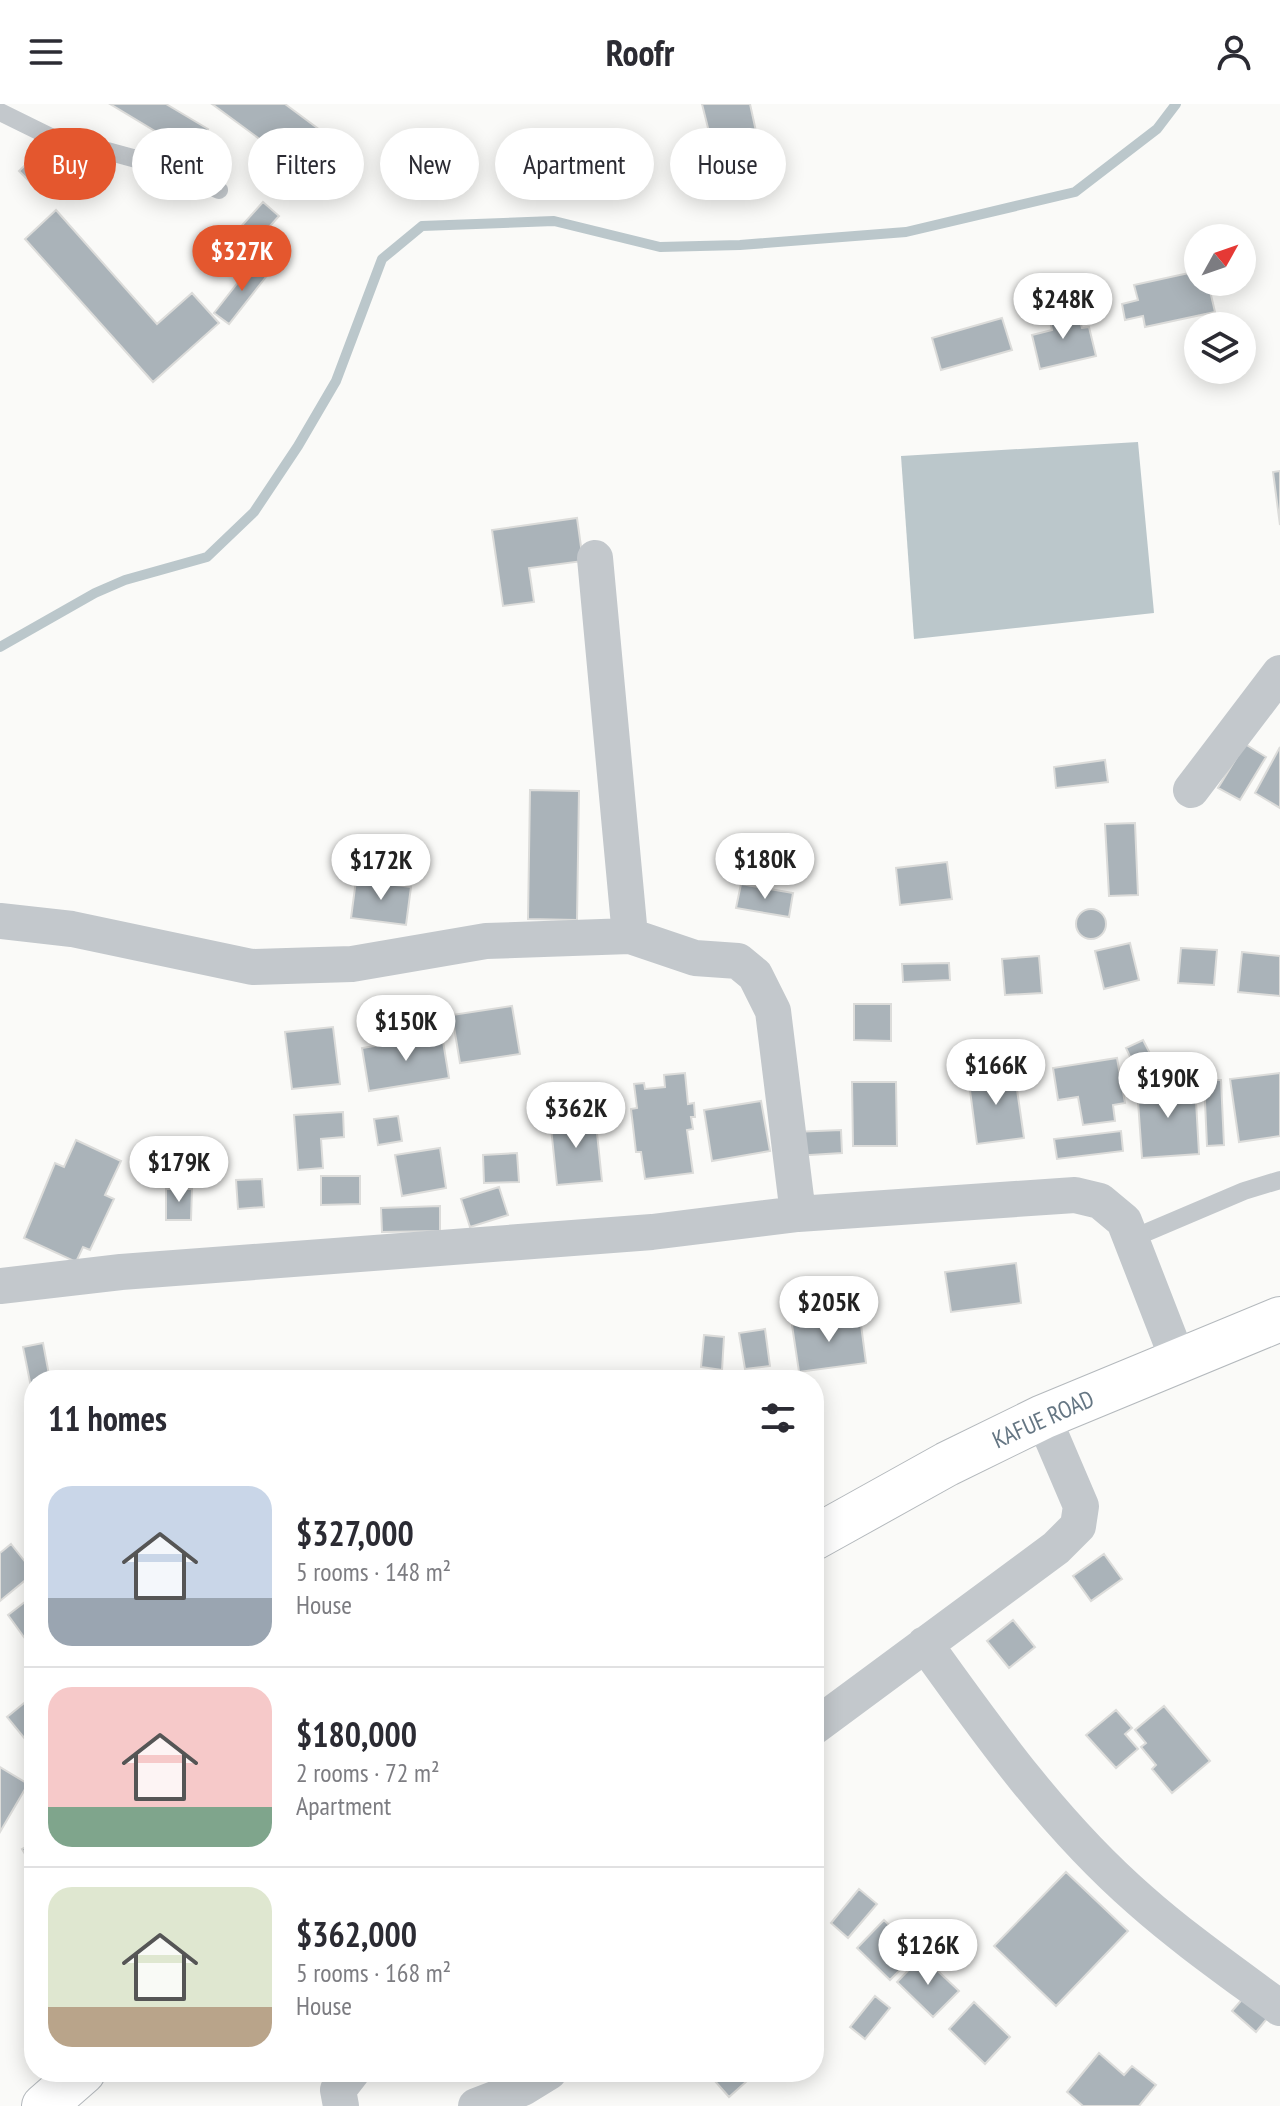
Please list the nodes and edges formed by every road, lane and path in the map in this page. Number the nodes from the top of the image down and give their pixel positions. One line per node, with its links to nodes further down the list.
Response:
1 (0, 112): 2 (lane)
2 (132, 158)
3 (595, 558): 7 (street)
4 (1280, 673): 5 (street)
5 (1191, 790)
6 (0, 921): 7 (street)
7 (630, 936): 9 (street)
8 (1280, 1180): 10 (lane)
9 (798, 1214): 10 (street); 11 (street)
10 (1131, 1239): 13 (street)
11 (0, 1286)
12 (1280, 1319): 13 (highway, KAFUE ROAD)
13 (1178, 1360): 14 (highway, KAFUE ROAD)
14 (1043, 1417): 15 (highway, KAFUE ROAD); 16 (street)
15 (824, 1532)
16 (925, 1644): 17 (street); 18 (street)
17 (824, 1720)
18 (1280, 2008)
19 (72, 2082): 22 (highway)
20 (344, 2082): 23 (street)
21 (533, 2082): 24 (street)
22 (44, 2106)
23 (341, 2106)
24 (476, 2106)

